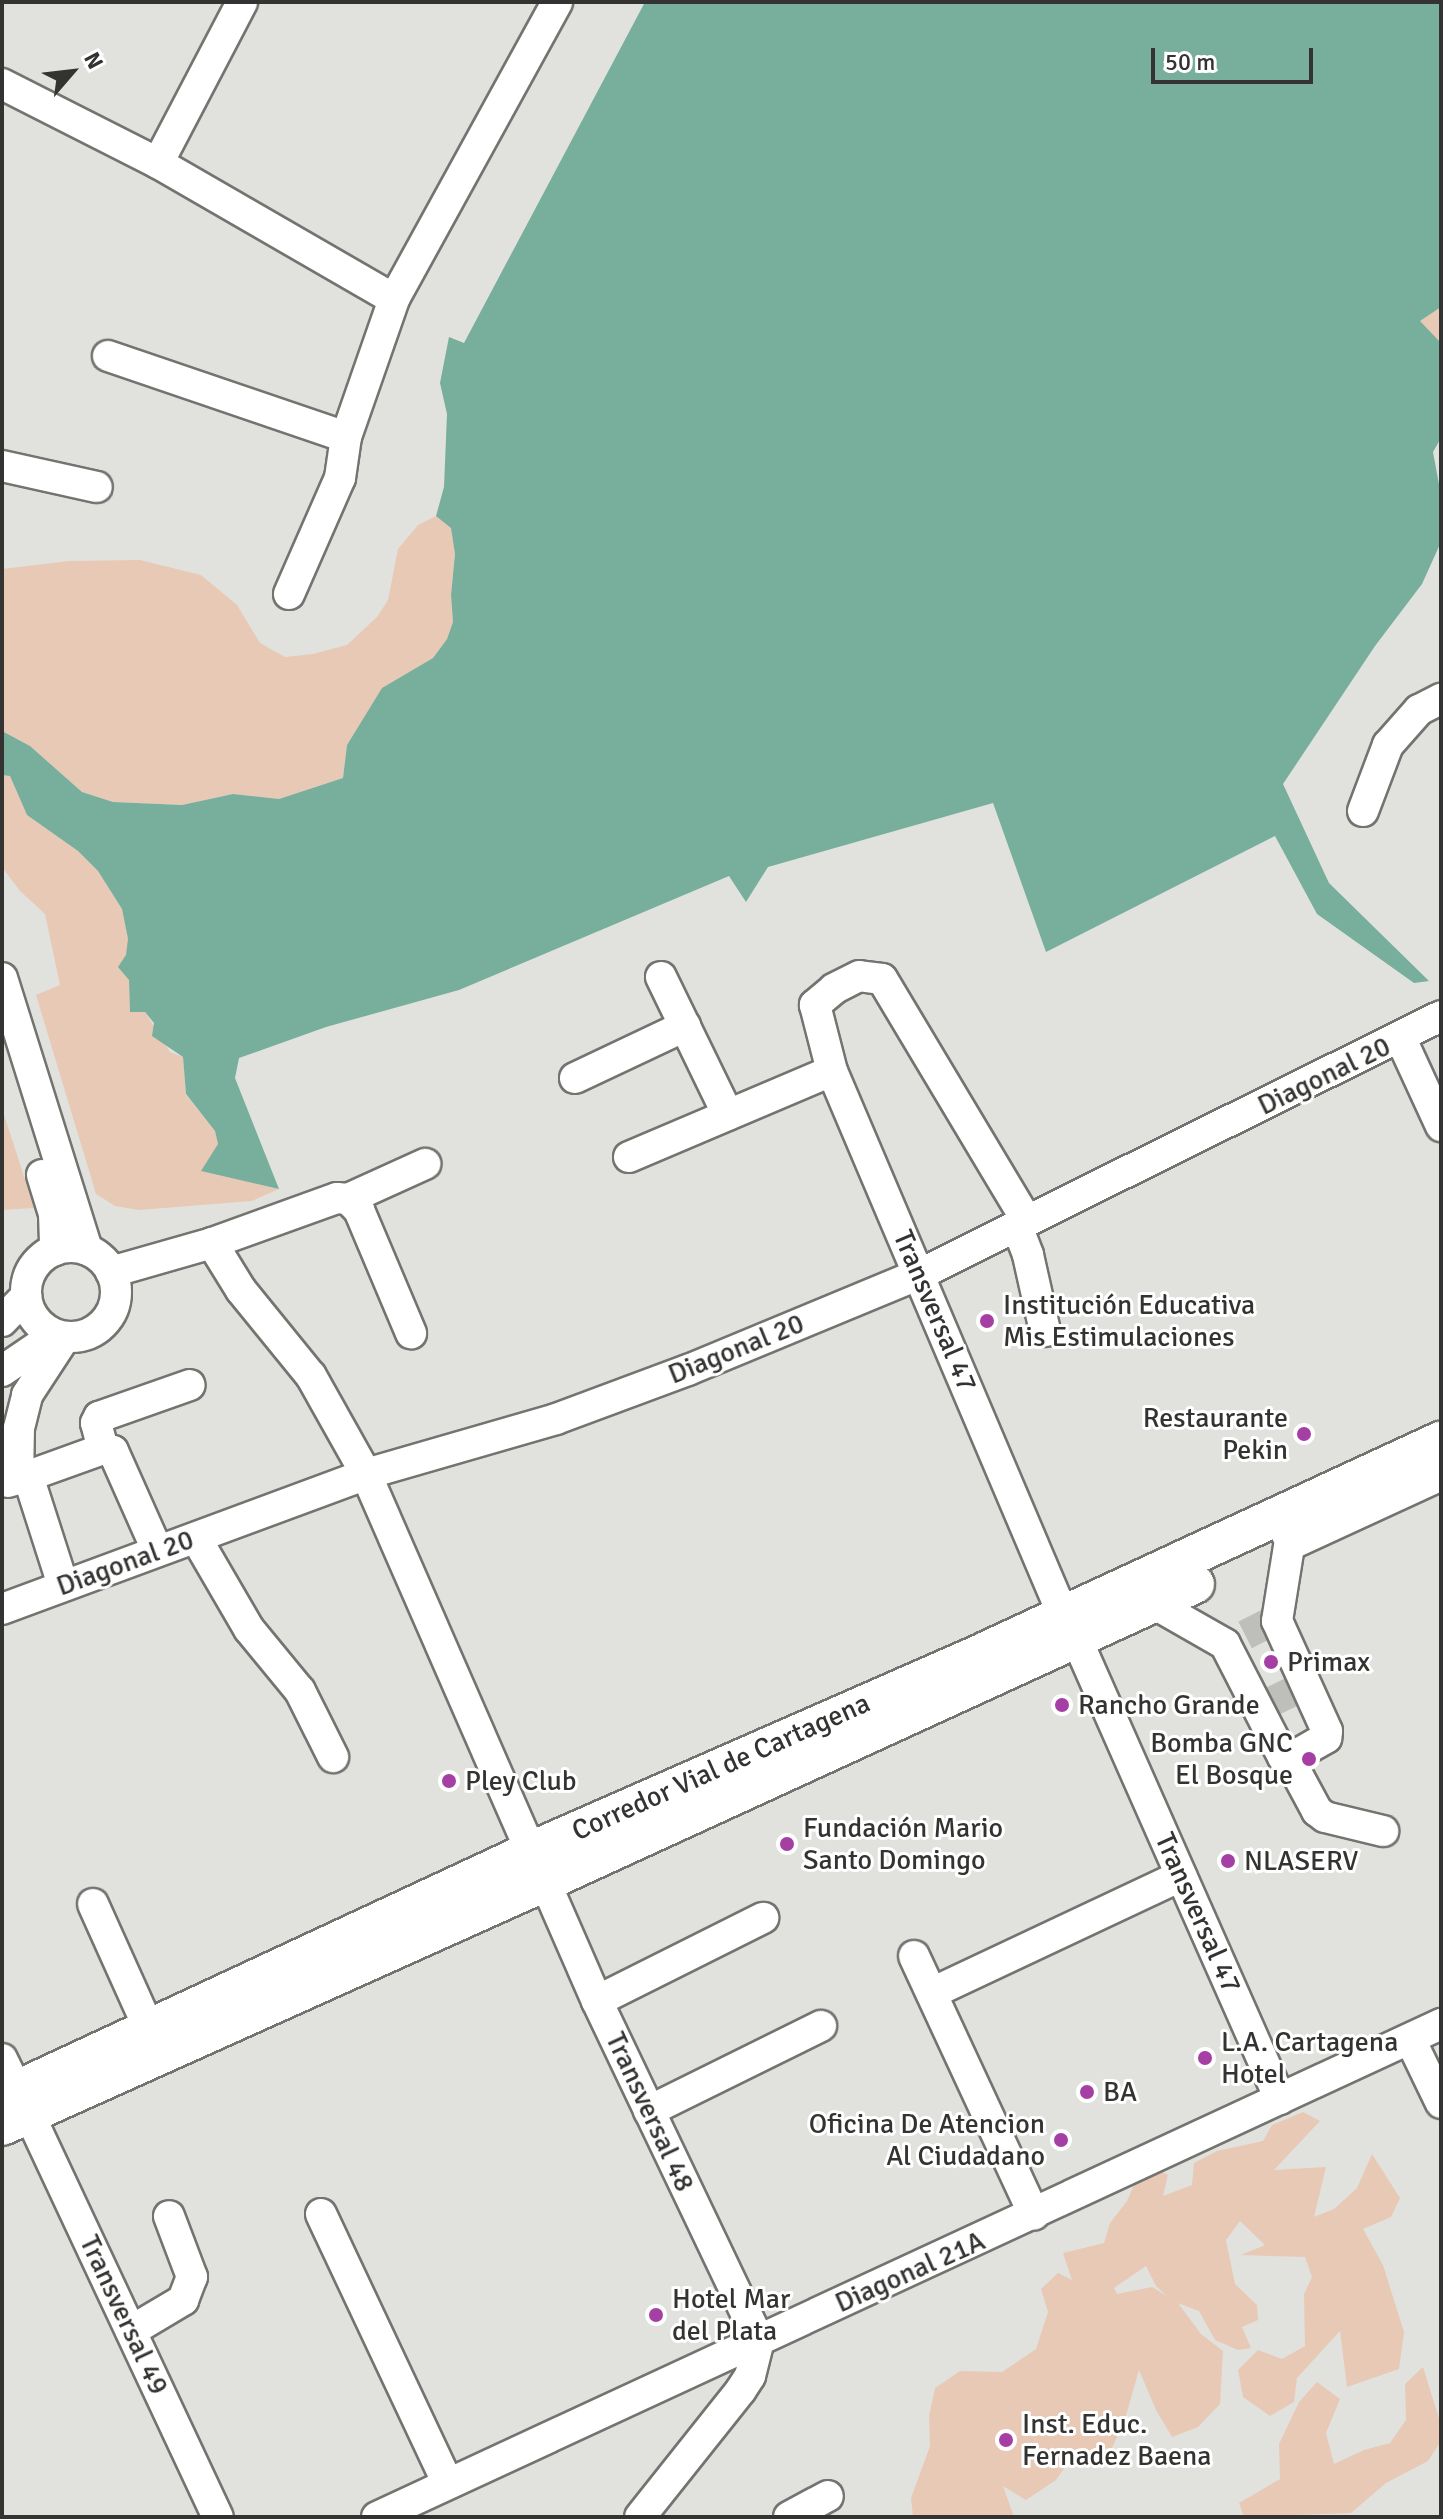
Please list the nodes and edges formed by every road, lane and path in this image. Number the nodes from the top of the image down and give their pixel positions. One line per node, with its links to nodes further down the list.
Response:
1 (242, 2): 4 (street)
2 (557, 2): 5 (street)
3 (2, 84): 4 (street)
4 (158, 163): 5 (street)
5 (394, 299): 7 (street)
6 (108, 356): 7 (street)
7 (346, 437): 10 (street)
8 (2, 466): 9 (street)
9 (97, 487)
10 (289, 594)
11 (1441, 699): 12 (street)
12 (1363, 811)
13 (661, 977): 16 (street)
14 (2, 978): 26 (street)
15 (1441, 1016): 17 (street, Diagonal 20)
16 (685, 1026): 20 (street); 21 (street)
17 (1401, 1039): 22 (street); 27 (street, Diagonal 20)
18 (2, 1043): 26 (street)
19 (832, 1071): 21 (street); 27 (street, Transversal 47); 32 (street, Transversal 47)
20 (575, 1078)
21 (728, 1115): 23 (street)
22 (1441, 1126)
23 (629, 1157)
24 (425, 1164): 25 (street)
25 (348, 1199): 28 (street); 36 (street)
26 (64, 1211): 29 (street); 30 (street)
27 (1022, 1224): 32 (street, Diagonal 20); 35 (street)
28 (212, 1243): 31 (street); 43 (street, Transversal 48)
29 (55, 1250): 30 (street); 33 (street)
30 (87, 1250): 31 (street)
31 (111, 1272): 37 (street)
32 (920, 1274): 43 (street, Diagonal 20); 51 (street, Transversal 47)
33 (18, 1289): 34 (street); 37 (street)
34 (2, 1321)
35 (1045, 1331)
36 (411, 1333)
37 (60, 1336): 38 (street); 44 (street)
38 (2, 1371)
39 (190, 1385): 41 (street)
40 (1441, 1441): 45 (main road, Corredor Vial de Cartagena)
41 (103, 1449): 44 (street); 47 (street)
42 (1441, 1471): 45 (main road, Corredor Vial de Cartagena)
43 (366, 1474): 46 (street, Diagonal 20); 57 (street, Transversal 48)
44 (16, 1480): 48 (street)
45 (1280, 1520): 49 (main road, Corredor Vial de Cartagena); 51 (main road, Corredor Vial de Cartagena); 52 (street)
46 (196, 1538): 47 (street, Diagonal 20); 54 (street)
47 (157, 1550): 48 (street, Diagonal 20)
48 (63, 1585): 50 (street, Diagonal 20)
49 (1153, 1603): 51 (main road, Corredor Vial de Cartagena); 52 (street)
50 (2, 1609)
51 (1070, 1628): 57 (main road, Corredor Vial de Cartagena); 58 (street, Transversal 47)
52 (1254, 1631): 53 (street); 53 (street)
53 (1283, 1696): 55 (street); 55 (street)
54 (333, 1757)
55 (1289, 1759): 56 (street)
56 (1383, 1831)
57 (538, 1867): 63 (street, Transversal 48); 66 (main road, Corredor Vial de Cartagena); 68 (main road, Corredor Vial de Cartagena)
58 (1181, 1876): 62 (street); 69 (street, Transversal 47)
59 (93, 1904): 66 (street)
60 (763, 1918): 63 (street)
61 (914, 1956): 62 (street)
62 (934, 1992): 73 (street)
63 (597, 2001): 71 (street, Transversal 48)
64 (1441, 2024): 67 (street, Diagonal 21A)
65 (821, 2026): 71 (street)
66 (150, 2031): 68 (main road, Corredor Vial de Cartagena)
67 (1410, 2039): 69 (street, Diagonal 21A); 70 (street)
68 (10, 2097): 75 (street, Transversal 49)
69 (1280, 2099): 73 (street, Diagonal 21A)
70 (1441, 2103)
71 (649, 2111): 76 (street, Transversal 48)
72 (321, 2214): 77 (street)
73 (1034, 2215): 76 (street, Diagonal 21A)
74 (169, 2216): 75 (street)
75 (131, 2331): 79 (street, Transversal 49)
76 (759, 2340): 77 (street, Diagonal 21A); 81 (street)
77 (448, 2484): 80 (street, Diagonal 21A)
78 (828, 2496): 82 (street)
79 (218, 2517)
80 (377, 2517)
81 (640, 2517)
82 (789, 2517)

